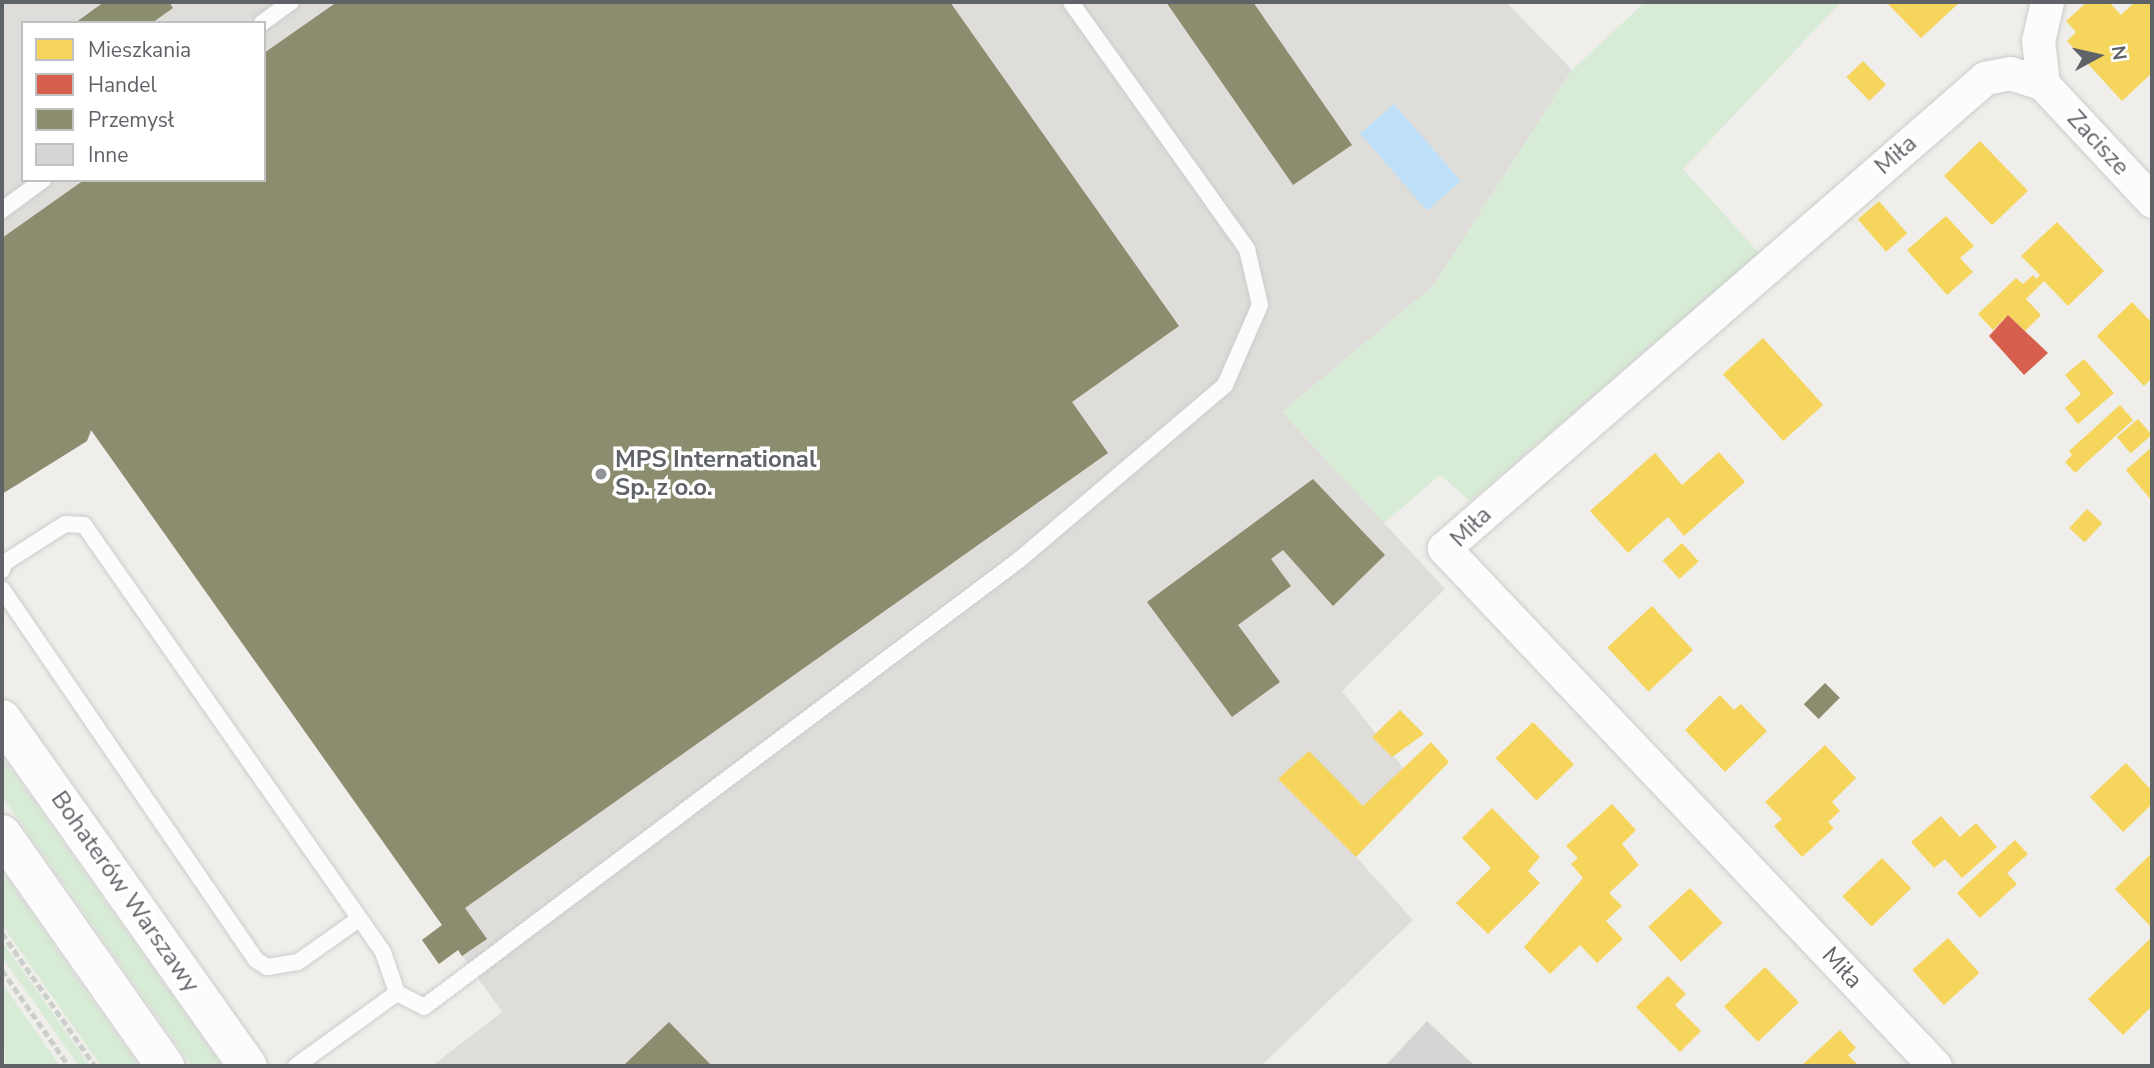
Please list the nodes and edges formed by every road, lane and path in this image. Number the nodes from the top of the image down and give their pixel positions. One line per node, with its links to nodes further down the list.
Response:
1 (291, 2): 4 (lane)
2 (1071, 2): 16 (lane)
3 (2047, 2): 5 (street)
4 (265, 21)
5 (2043, 84): 7 (street, Zacisze); 22 (street, Miła)
6 (40, 182): 8 (lane)
7 (2152, 201)
8 (2, 210)
9 (2, 570): 13 (lane)
10 (2, 589): 13 (lane)
11 (2, 719): 20 (street, Bohaterów Warszawy)
12 (2, 834): 19 (street)
13 (359, 919): 16 (lane)
14 (2, 933): 18 (path)
15 (2, 970): 17 (path)
16 (397, 993): 21 (lane)
17 (69, 1066)
18 (95, 1066)
19 (164, 1066)
20 (248, 1066)
21 (296, 1066)
22 (1935, 1066)

